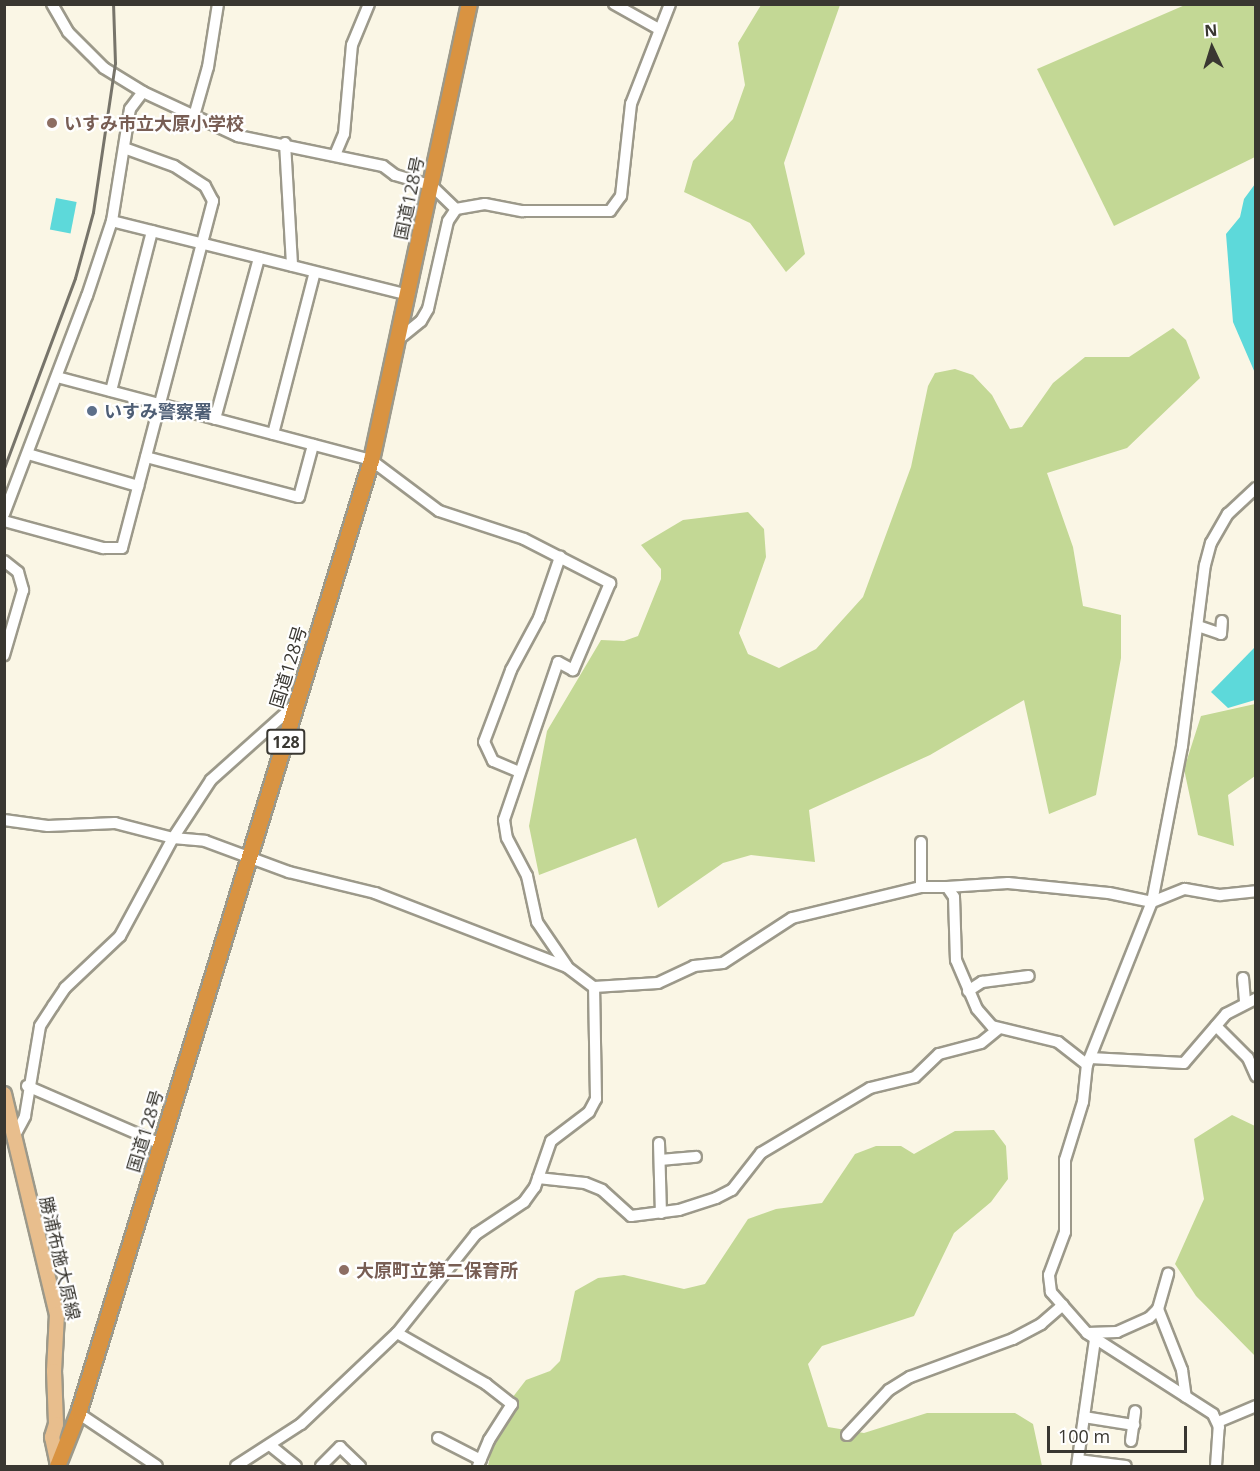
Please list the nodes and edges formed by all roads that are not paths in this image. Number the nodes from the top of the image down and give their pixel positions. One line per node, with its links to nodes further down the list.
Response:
1 (52, 4): 8 (street)
2 (218, 4): 9 (street)
3 (369, 4): 12 (street)
4 (469, 4): 13 (highway, 国道128号 / 128)
5 (614, 4): 7 (street)
6 (670, 4): 7 (street)
7 (659, 29): 14 (street)
8 (143, 92): 9 (street); 11 (street)
9 (194, 116): 10 (street)
10 (285, 143): 12 (street); 19 (street)
11 (124, 148): 15 (street); 17 (street)
12 (335, 155): 13 (street)
13 (431, 185): 14 (street); 21 (highway, 国道128号 / 128)
14 (456, 209): 22 (street)
15 (112, 220): 16 (street); 23 (street)
16 (152, 231): 17 (street); 24 (street)
17 (204, 244): 18 (street); 25 (street)
18 (259, 258): 19 (street); 26 (street)
19 (292, 266): 20 (street)
20 (315, 272): 21 (street); 27 (street)
21 (409, 295): 22 (highway, 国道128号 / 128)
22 (400, 338): 31 (highway, 国道128号 / 128)
23 (57, 377): 24 (street); 29 (street)
24 (111, 391): 25 (street)
25 (160, 404): 26 (street); 30 (street)
26 (215, 419): 27 (street)
27 (273, 434): 28 (street)
28 (313, 445): 30 (street); 31 (street)
29 (28, 454): 32 (street); 34 (street)
30 (146, 457): 32 (street)
31 (371, 460): 36 (street); 41 (highway, 国道128号 / 128)
32 (138, 486): 35 (street)
33 (1256, 488): 39 (street)
34 (4, 514)
35 (4, 521)
36 (560, 557): 42 (street); 42 (street)
37 (4, 561): 40 (street)
38 (1222, 621): 39 (street)
39 (1198, 626): 50 (street)
40 (4, 655)
41 (298, 703): 44 (street); 46 (highway, 国道128号 / 128)
42 (517, 771): 51 (street)
43 (4, 820): 44 (street)
44 (173, 838): 46 (street); 61 (street)
45 (921, 842): 48 (street)
46 (250, 856): 51 (street); 65 (highway, 国道128号 / 128)
47 (947, 886): 48 (street); 50 (street); 55 (street)
48 (921, 887): 54 (street)
49 (1256, 891): 50 (street)
50 (1152, 902): 59 (street)
51 (567, 967): 54 (street)
52 (1029, 976): 55 (street)
53 (1244, 978): 56 (street)
54 (594, 987): 68 (street)
55 (968, 991): 58 (street)
56 (1250, 1001): 57 (street)
57 (1216, 1026): 59 (street); 60 (street)
58 (998, 1029): 59 (street); 69 (street)
59 (1089, 1062): 71 (street)
60 (1256, 1076)
61 (27, 1086): 63 (street); 65 (street)
62 (4, 1094): 63 (main road, 勝浦布施大原線)
63 (13, 1139): 88 (main road, 勝浦布施大原線)
64 (659, 1143): 67 (street)
65 (161, 1144): 78 (highway, 国道128号 / 128)
66 (696, 1156): 67 (street)
67 (660, 1160): 69 (street)
68 (538, 1178): 69 (street); 73 (street)
69 (661, 1213)
70 (1168, 1273): 72 (street)
71 (1063, 1305): 74 (street); 82 (street)
72 (1158, 1309): 74 (street); 75 (street)
73 (397, 1333): 85 (street); 86 (street)
74 (1091, 1336): 75 (street); 79 (street)
75 (1186, 1397): 80 (street)
76 (1256, 1406): 80 (street)
77 (1135, 1411): 81 (street)
78 (78, 1413): 88 (highway, 国道128号 / 128); 90 (street)
79 (1084, 1418): 81 (street); 87 (street)
80 (1218, 1422): 95 (street)
81 (1134, 1425): 84 (street)
82 (847, 1435)
83 (438, 1438): 86 (street)
84 (1131, 1442)
85 (271, 1446): 91 (street); 92 (street)
86 (479, 1463)
87 (1077, 1463): 89 (street)
88 (58, 1466)
89 (1126, 1466)
90 (157, 1467)
91 (236, 1467)
92 (296, 1467)
93 (321, 1467): 94 (street)
94 (360, 1467)
95 (1216, 1467)

